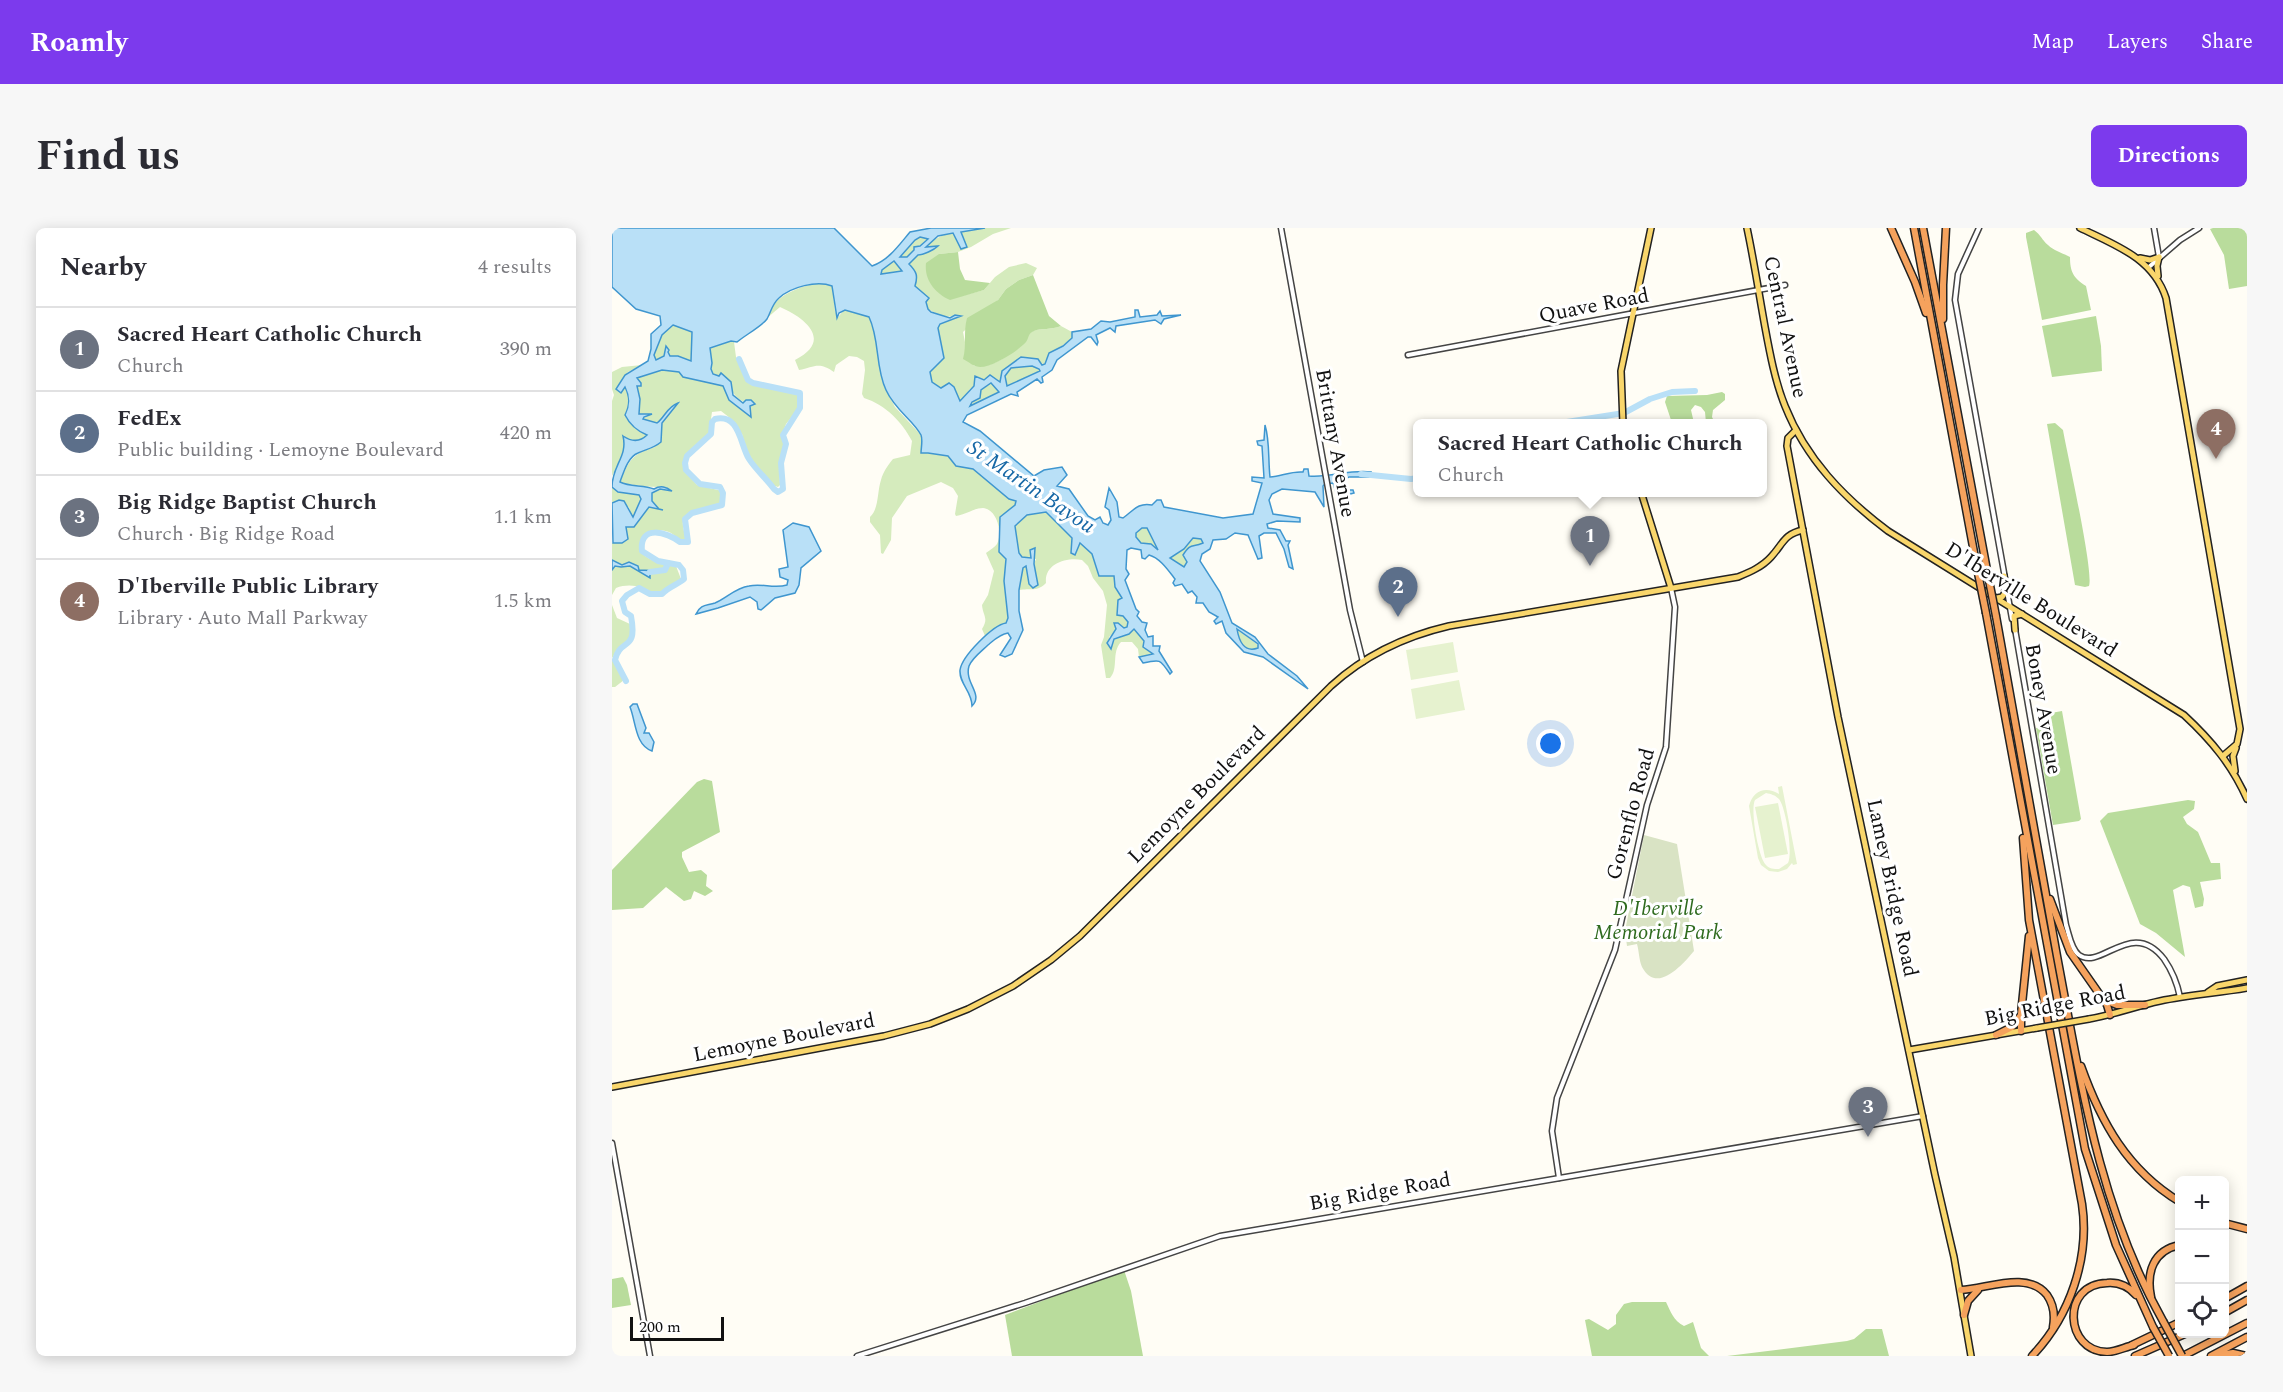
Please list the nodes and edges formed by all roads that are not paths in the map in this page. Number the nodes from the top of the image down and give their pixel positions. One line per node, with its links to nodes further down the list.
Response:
1 (1281, 228): 34 (street, Brittany Avenue)
2 (1651, 228): 18 (main road)
3 (1748, 228): 17 (main road, Central Avenue)
4 (1891, 228): 19 (highway)
5 (1914, 228): 19 (highway)
6 (1923, 228): 20 (highway)
7 (1946, 228): 20 (highway)
8 (1979, 228): 28 (street, Boney Avenue)
9 (2080, 228): 12 (main road)
10 (2154, 228): 13 (street)
11 (2199, 228): 13 (street)
12 (2136, 256): 13 (main road); 14 (main road)
13 (2159, 258): 14 (street); 15 (main road)
14 (2149, 267): 15 (main road)
15 (2158, 278): 35 (main road)
16 (1785, 285): 17 (street, Quave Road)
17 (1759, 291): 18 (street, Quave Road); 22 (main road, Central Avenue)
18 (1632, 314): 21 (street, Quave Road); 23 (main road)
19 (1932, 336): 39 (highway, bridge)
20 (1945, 344): 40 (highway, bridge)
21 (1408, 355)
22 (1790, 418): 24 (main road, Central Avenue); 25 (main road, Lamey Bridge Road)
23 (1623, 419)
24 (1796, 430): 25 (main road); 30 (main road, D'Iberville Boulevard)
25 (1790, 435): 27 (main road, Lamey Bridge Road)
26 (1643, 497): 29 (main road, Gorenflo Road)
27 (1803, 530): 29 (main road, Lemoyne Boulevard); 53 (main road, Lamey Bridge Road)
28 (2004, 576): 30 (main road); 31 (street, Boney Avenue)
29 (1671, 588): 34 (main road, Lemoyne Boulevard); 57 (street, Gorenflo Road)
30 (1996, 598): 31 (main road, D'Iberville Boulevard)
31 (2010, 606): 32 (main road, D'Iberville Boulevard); 33 (street, Boney Avenue)
32 (2022, 614): 33 (main road); 36 (main road, D'Iberville Boulevard)
33 (2015, 630): 45 (street, Boney Avenue)
34 (1363, 662): 54 (main road, Lemoyne Boulevard)
35 (2236, 744): 36 (main road); 37 (main road)
36 (2223, 756): 37 (main road, D'Iberville Boulevard)
37 (2236, 776): 38 (main road, D'Iberville Boulevard)
38 (2247, 799)
39 (2022, 814): 41 (highway); 66 (highway)
40 (2044, 882): 46 (highway); 52 (highway)
41 (2029, 920): 48 (highway); 73 (highway)
42 (2247, 980): 44 (main road, Big Ridge Road)
43 (2247, 988): 44 (main road, Big Ridge Road)
44 (2206, 992): 45 (main road, Big Ridge Road)
45 (2180, 998): 47 (main road, Big Ridge Road)
46 (2103, 999): 47 (highway); 49 (highway)
47 (2145, 1005): 49 (main road, Big Ridge Road)
48 (2021, 1014): 50 (highway); 51 (highway)
49 (2110, 1015): 50 (main road, Big Ridge Road, bridge)
50 (2022, 1031): 51 (main road, Big Ridge Road)
51 (1996, 1035): 53 (main road, Big Ridge Road)
52 (2074, 1046): 58 (highway); 68 (highway)
53 (1909, 1050): 55 (main road, Lamey Bridge Road)
54 (612, 1087)
55 (1923, 1116): 57 (street, Big Ridge Road); 64 (main road, Lamey Bridge Road)
56 (612, 1143): 77 (street)
57 (1558, 1178): 78 (street, Big Ridge Road)
58 (2175, 1198)
59 (2229, 1224): 60 (highway)
60 (2247, 1229)
61 (2175, 1247): 68 (highway)
62 (2247, 1286): 65 (highway)
63 (1981, 1288): 64 (highway); 70 (highway); 73 (highway)
64 (1961, 1290): 70 (main road, Lamey Bridge Road)
65 (2229, 1296)
66 (2139, 1297): 76 (highway); 83 (highway, bridge)
67 (2247, 1300): 69 (highway)
68 (2152, 1303): 84 (highway, bridge)
69 (2229, 1309)
70 (1964, 1315): 79 (main road, Lamey Bridge Road)
71 (2247, 1323): 84 (highway)
72 (2175, 1324): 76 (highway)
73 (2052, 1330): 80 (highway)
74 (2247, 1337): 85 (highway)
75 (2176, 1338): 82 (highway)
76 (2134, 1345): 81 (highway)
77 (650, 1356)
78 (857, 1356)
79 (1971, 1356)
80 (2032, 1356)
81 (2110, 1356)
82 (2135, 1356)
83 (2169, 1356)
84 (2182, 1356)
85 (2211, 1356)
86 (2216, 1356): 87 (highway)
87 (2247, 1356)

